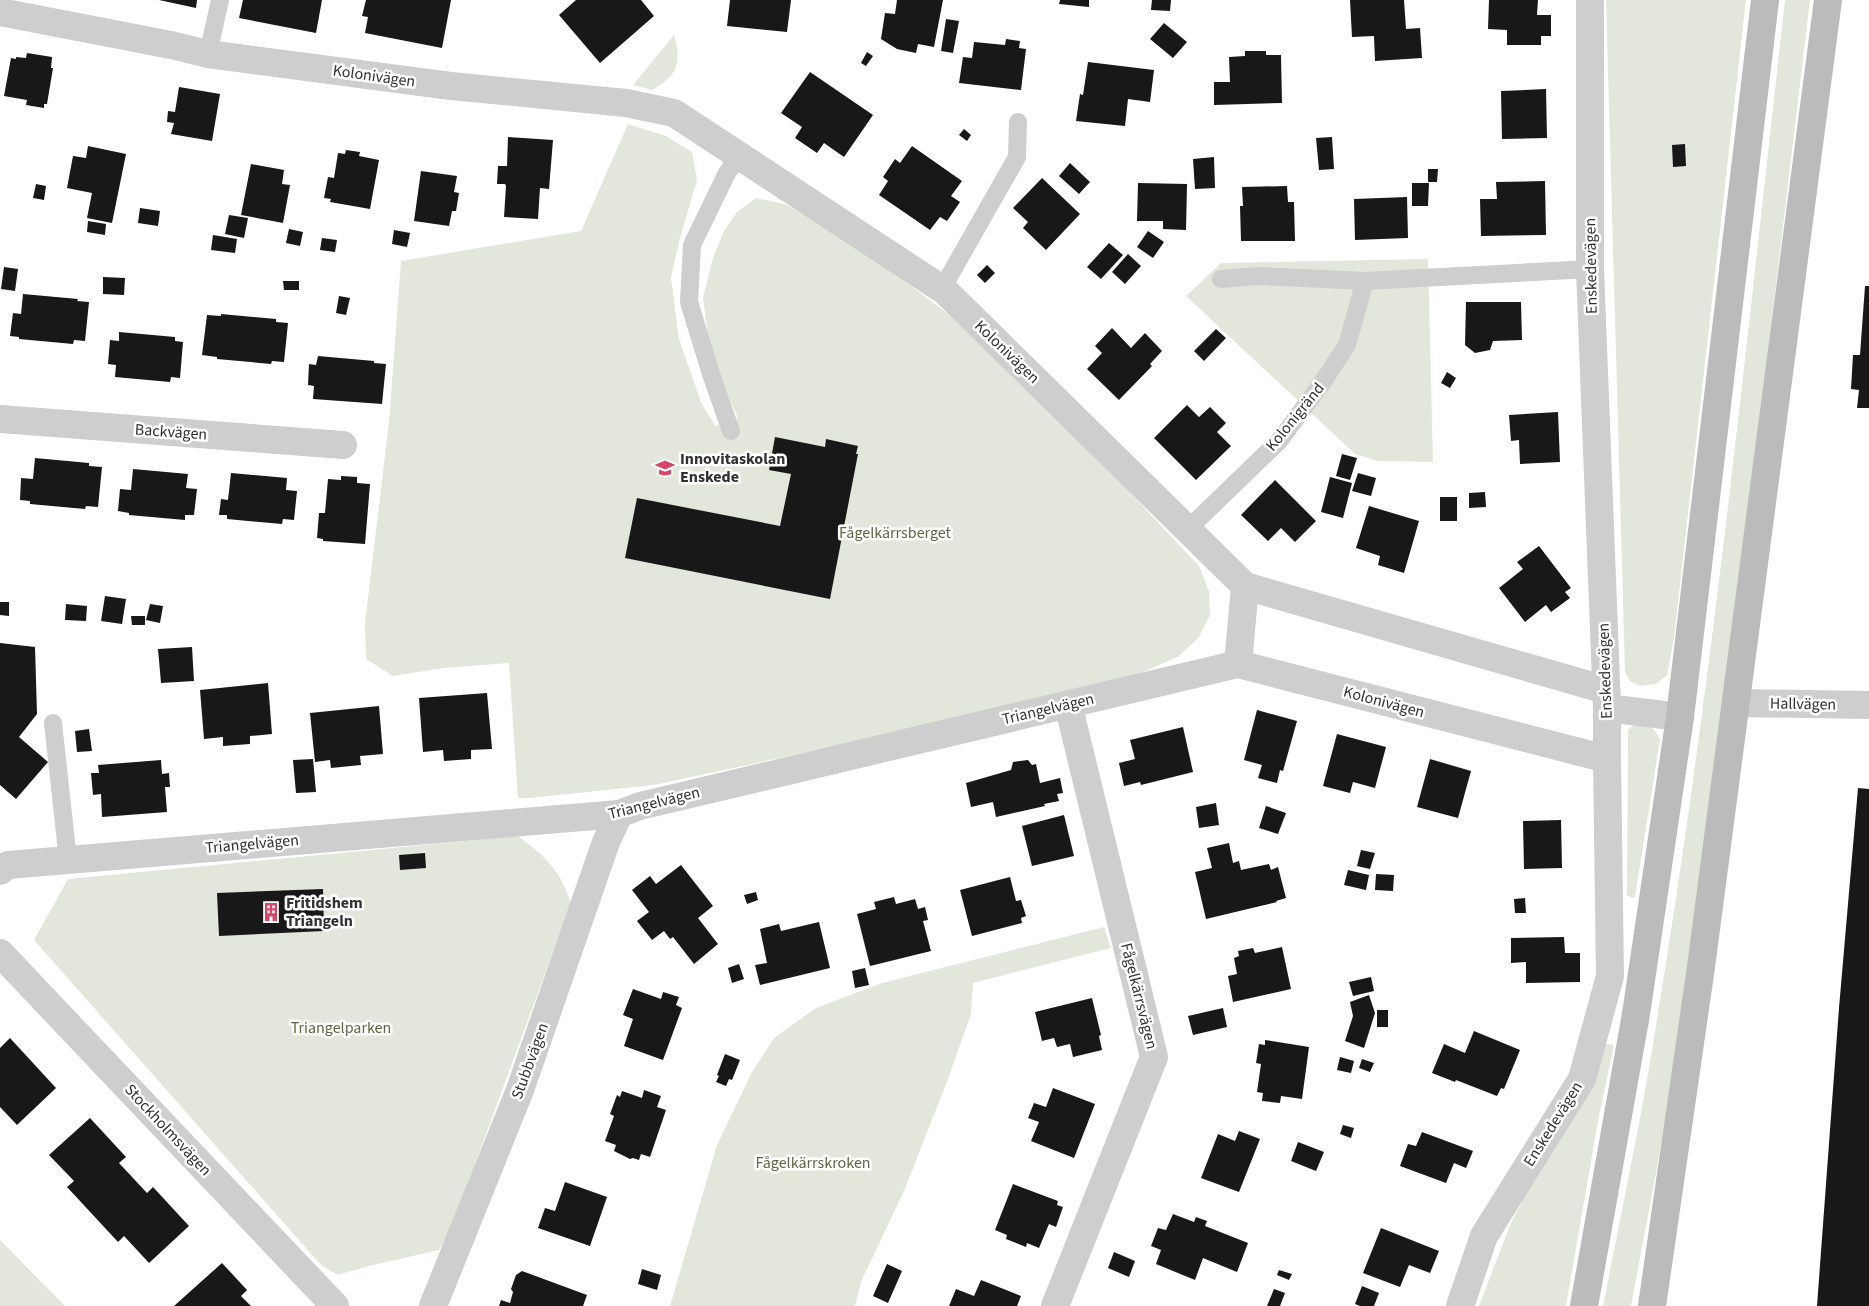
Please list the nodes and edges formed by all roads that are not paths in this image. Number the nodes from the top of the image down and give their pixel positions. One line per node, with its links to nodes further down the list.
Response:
1 (220, 0): 6 (lane)
2 (1590, 0): 9 (street, Enskedevägen)
3 (1765, 0): 23 (main road)
4 (1828, 0): 20 (main road)
5 (0, 12): 6 (street, Kolonivägen)
6 (208, 54): 8 (street, Kolonivägen)
7 (1018, 122): 12 (lane)
8 (739, 156): 12 (street, Kolonivägen); 14 (lane)
9 (1590, 269): 11 (lane); 19 (street, Enskedevägen)
10 (1221, 279): 11 (lane)
11 (1365, 281): 16 (lane, Kolonigränd)
12 (942, 289): 16 (street, Kolonivägen)
13 (0, 419): 15 (street, Backvägen)
14 (732, 431)
15 (343, 445)
16 (1188, 529): 17 (street, Kolonivägen)
17 (1245, 586): 18 (street); 19 (street, Kolonivägen)
18 (1238, 664): 21 (street, Triangelvägen); 25 (street, Kolonivägen)
19 (1607, 699): 23 (street, Kolonivägen); 25 (street, Enskedevägen)
20 (1736, 703): 22 (street, Hallvägen); 35 (main road)
21 (1068, 704): 26 (street, Triangelvägen); 32 (street, Fågelkärrsvägen)
22 (1869, 705)
23 (1680, 717): 34 (main road)
24 (54, 723): 27 (lane)
25 (1606, 759): 33 (street, Enskedevägen)
26 (619, 814): 27 (street, Triangelvägen); 31 (street, Stubbvägen)
27 (68, 860): 28 (street, Triangelvägen)
28 (0, 871)
29 (0, 953): 30 (street, Stockholmsvägen)
30 (335, 1306)
31 (433, 1306)
32 (1055, 1306)
33 (1460, 1306)
34 (1584, 1306)
35 (1652, 1306)

